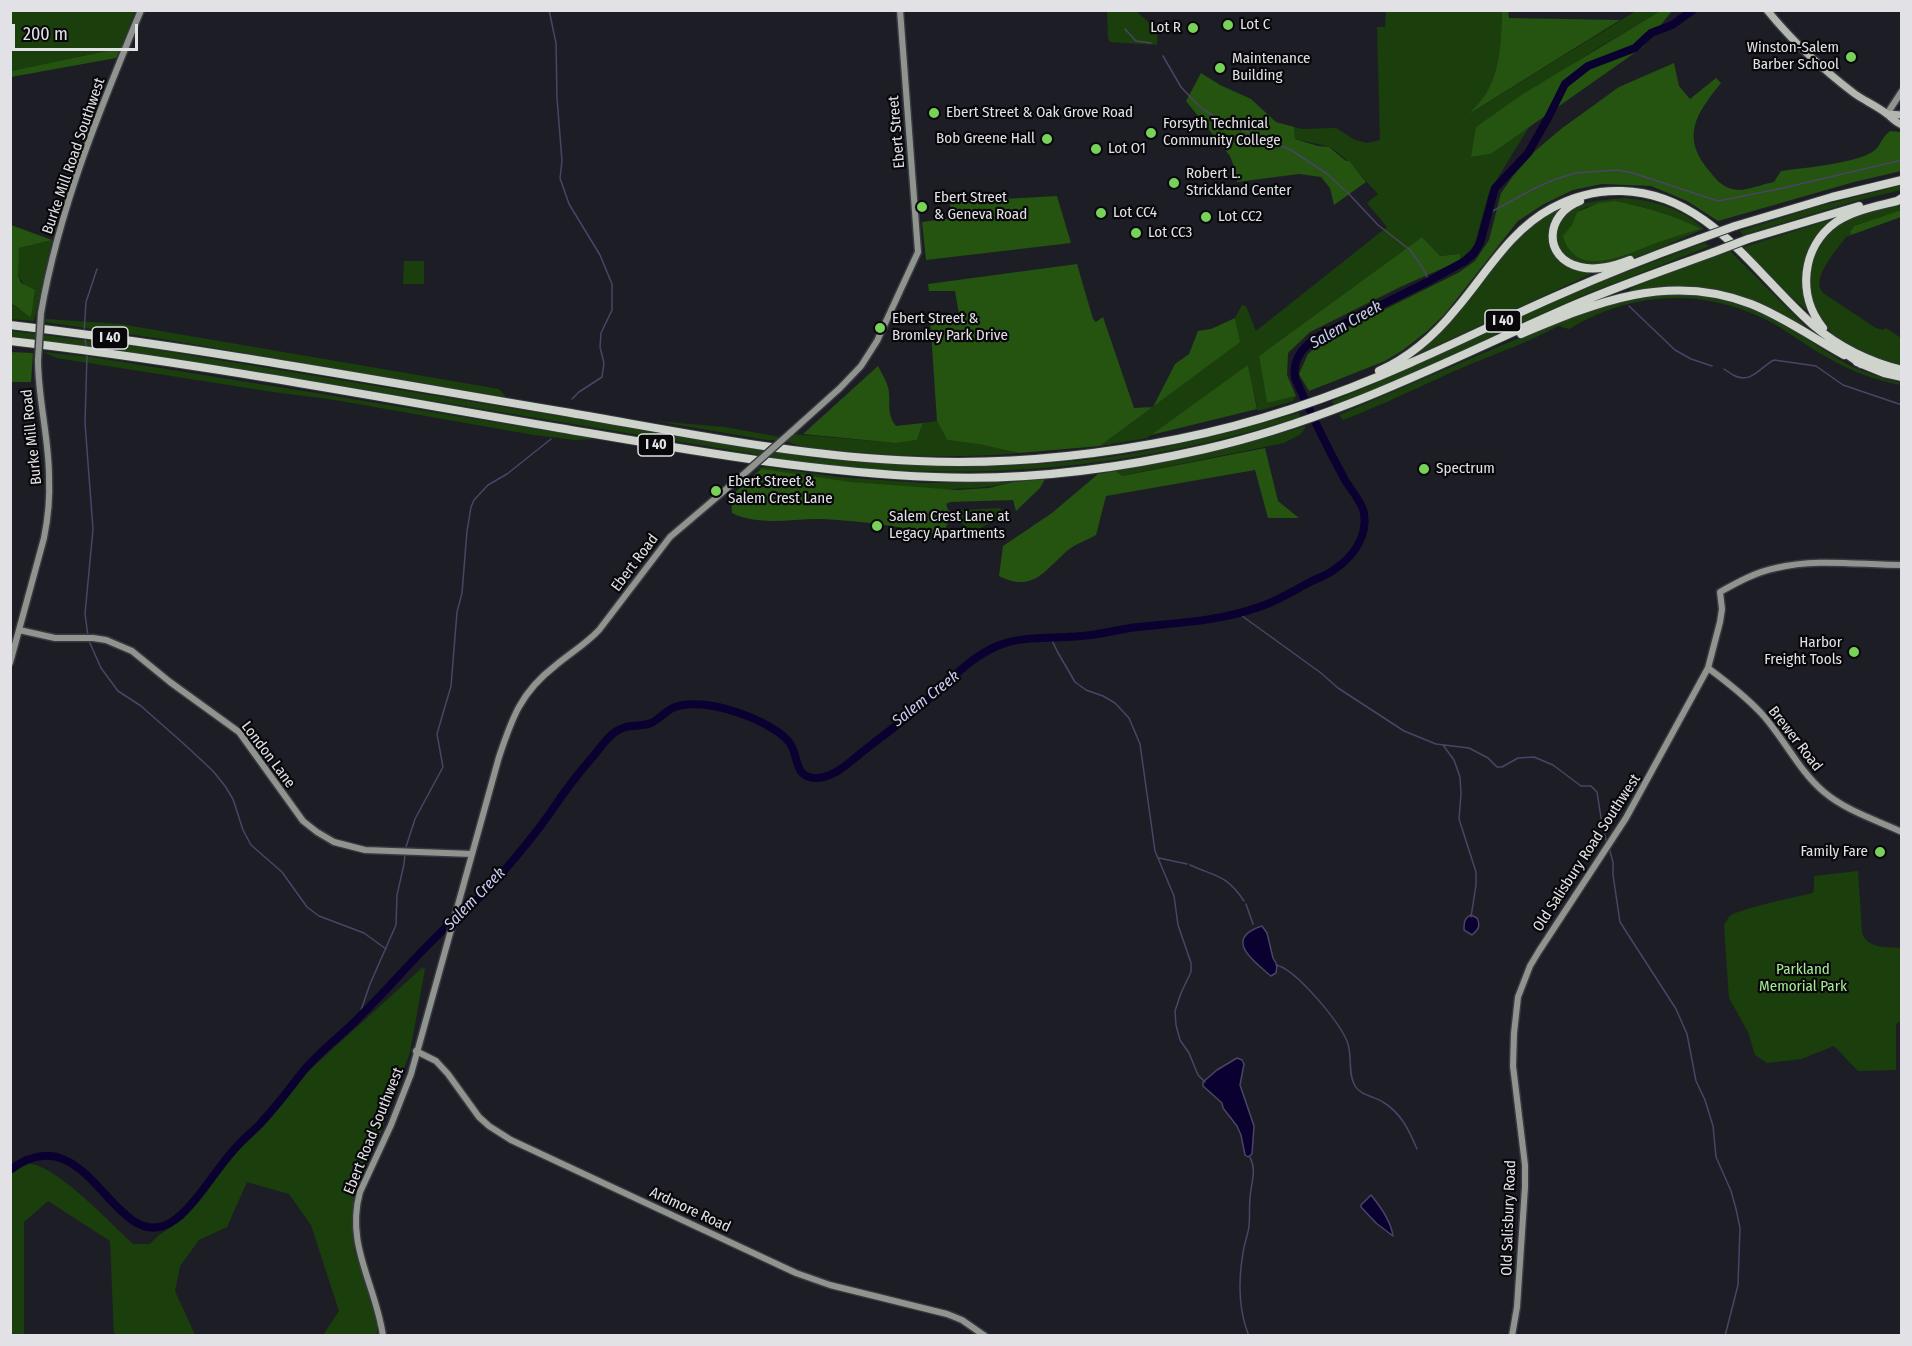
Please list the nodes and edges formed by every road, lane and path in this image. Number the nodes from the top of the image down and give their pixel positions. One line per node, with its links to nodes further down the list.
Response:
1 (141, 10): 12 (street, Burke Mill Road Southwest)
2 (900, 10): 11 (street, Ebert Street)
3 (1767, 10): 5 (main road)
4 (1902, 91): 5 (street)
5 (1887, 114): 6 (main road); 7 (main road)
6 (1902, 115)
7 (1902, 125)
8 (1902, 180): 10 (highway, I 40, bridge)
9 (1902, 197): 14 (highway, I 40, bridge); 16 (highway)
10 (1677, 247): 17 (highway); 20 (highway, I 40)
11 (918, 252): 26 (street, Ebert Road, bridge)
12 (41, 313): 22 (street, Burke Mill Road, bridge)
13 (10, 325): 20 (highway, I 40)
14 (1511, 333): 15 (highway, I 40); 17 (highway)
15 (10, 340)
16 (1836, 342): 18 (highway); 20 (highway)
17 (1861, 364): 19 (highway)
18 (1902, 370)
19 (1902, 378)
20 (1330, 395)
21 (1902, 565): 24 (street, Old Salisbury Road Southwest)
22 (20, 630): 23 (street, Burke Mill Road); 26 (street, London Lane)
23 (10, 663)
24 (1708, 668): 25 (street, Brewer Road); 29 (street, Old Salisbury Road Southwest)
25 (1902, 832)
26 (472, 854): 27 (street, Ebert Road)
27 (448, 936): 28 (street, Ebert Road Southwest)
28 (416, 1051): 30 (street, Ebert Road Southwest); 31 (street, Ardmore Road)
29 (1513, 1066): 32 (street, Old Salisbury Road)
30 (383, 1335)
31 (985, 1335)
32 (1512, 1335)

